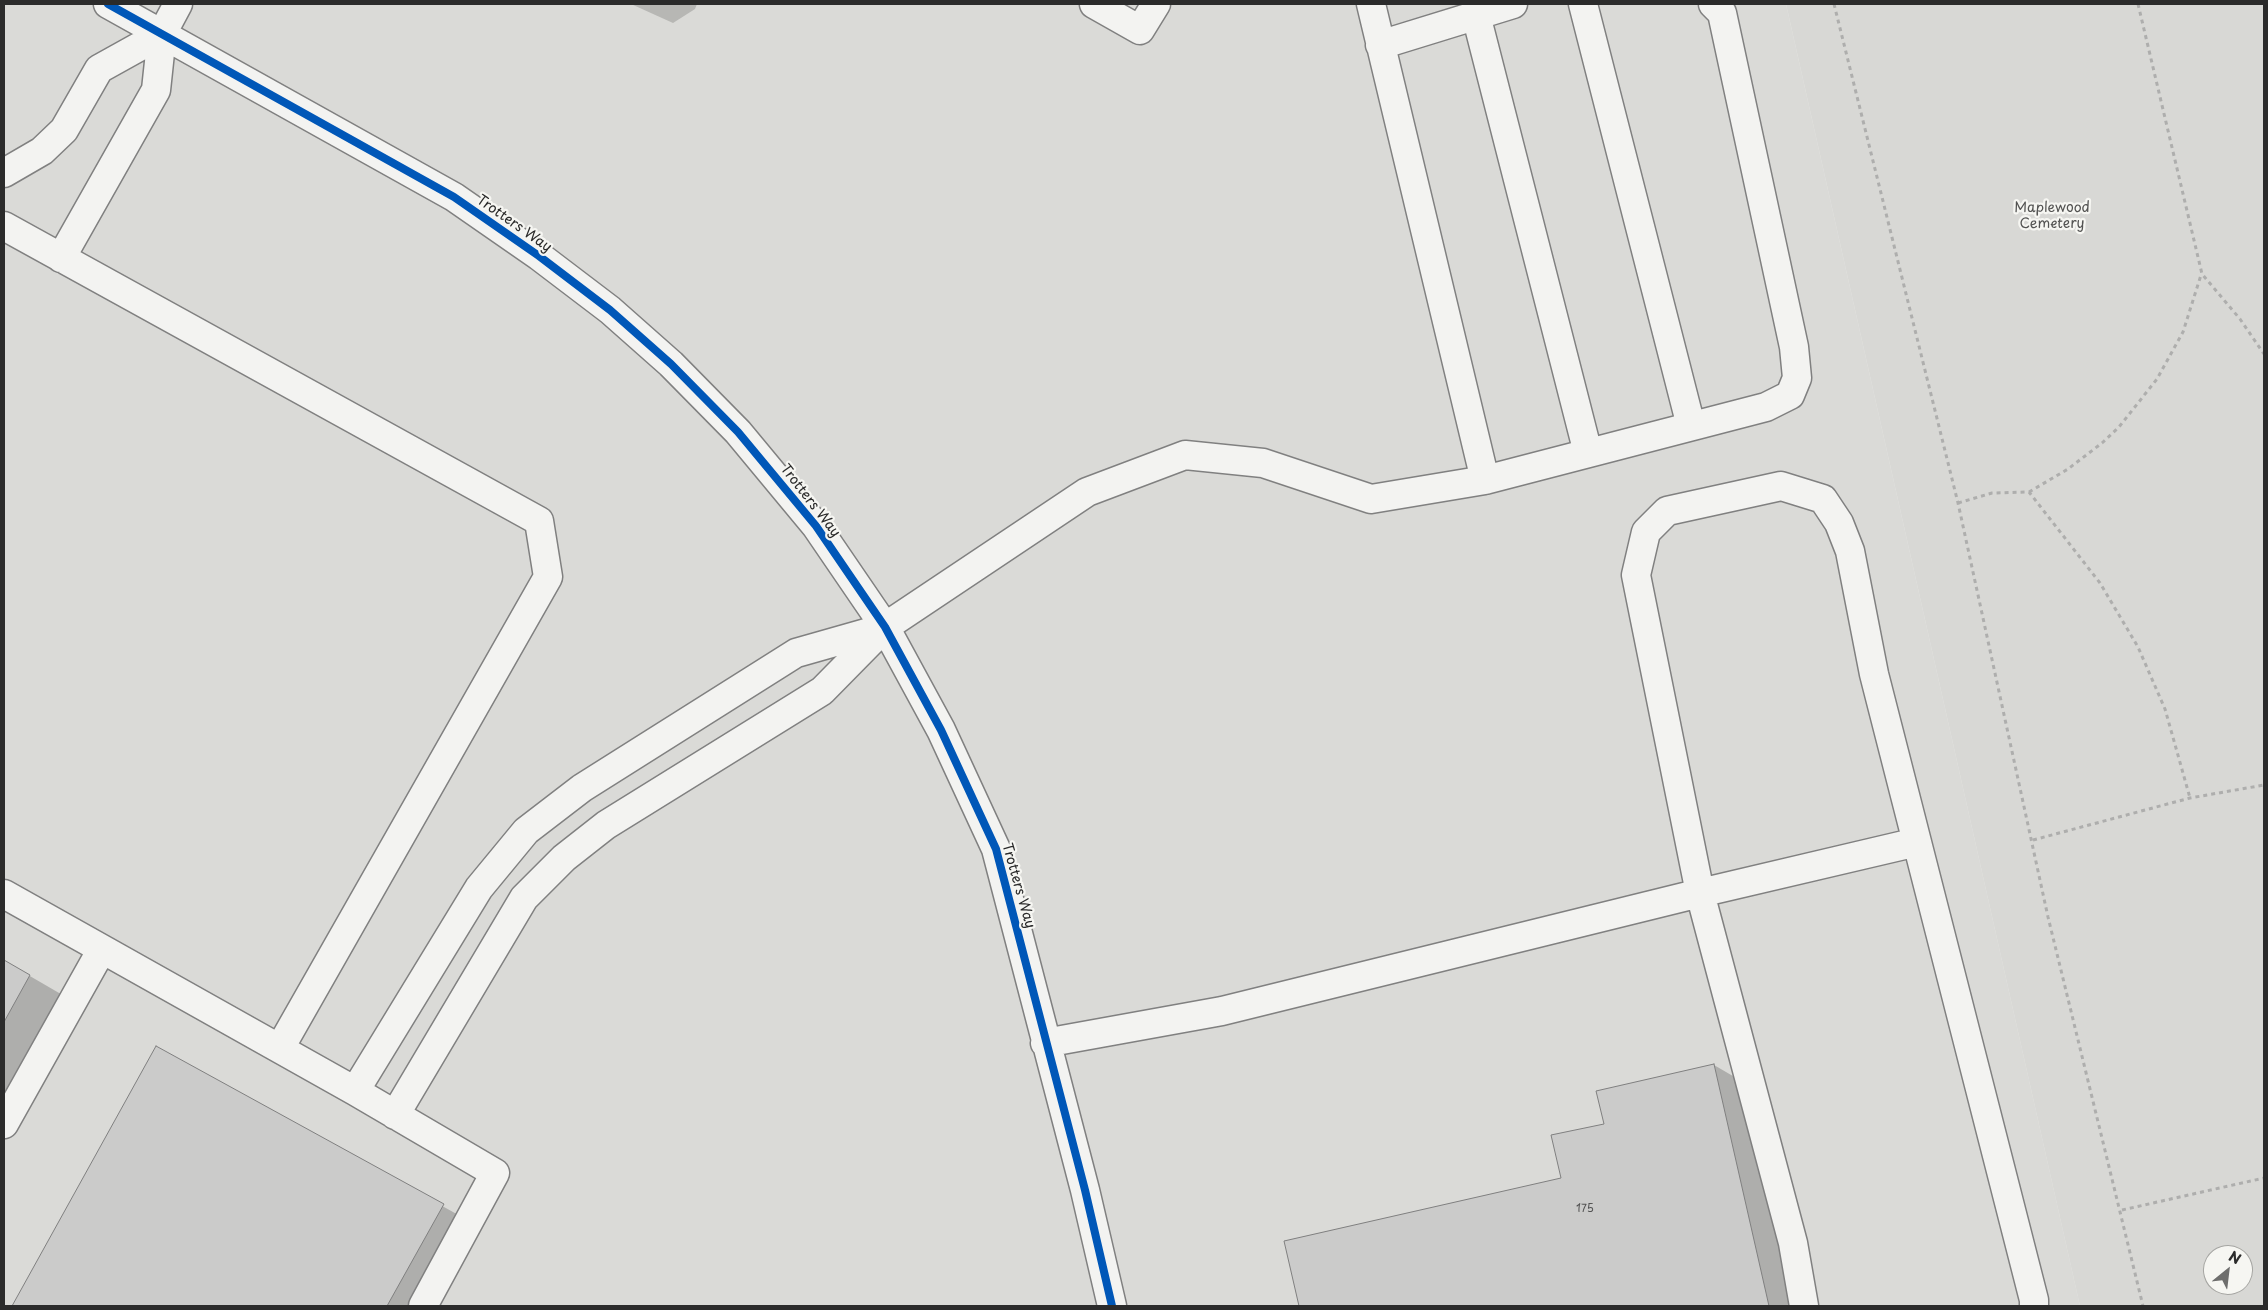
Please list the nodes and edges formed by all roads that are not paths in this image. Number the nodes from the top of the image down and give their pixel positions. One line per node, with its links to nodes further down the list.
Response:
1 (108, 4): 9 (street, Trotters Way)
2 (178, 4): 9 (street)
3 (1094, 4): 4 (street)
4 (1156, 4)
5 (1371, 4): 10 (street)
6 (1584, 4): 14 (street)
7 (1493, 8): 10 (street); 15 (street)
8 (1718, 8): 14 (street)
9 (162, 34): 11 (street); 13 (street); 17 (street, Trotters Way)
10 (1380, 45): 16 (street)
11 (4, 173)
12 (4, 226): 13 (street)
13 (61, 258): 23 (street)
14 (1691, 426): 15 (street)
15 (1588, 453): 16 (street)
16 (1485, 480): 17 (street)
17 (885, 627): 22 (street, Trotters Way); 24 (street); 25 (street)
18 (1917, 842): 19 (street); 19 (street); 30 (street)
19 (1700, 893): 22 (street); 29 (street)
20 (4, 894): 21 (street)
21 (102, 949): 23 (street); 26 (street)
22 (1045, 1043): 28 (street, Trotters Way)
23 (280, 1048): 24 (street)
24 (355, 1091): 25 (street)
25 (395, 1115): 27 (street)
26 (4, 1124)
27 (423, 1306)
28 (1112, 1306)
29 (1804, 1306)
30 (2034, 1306)

